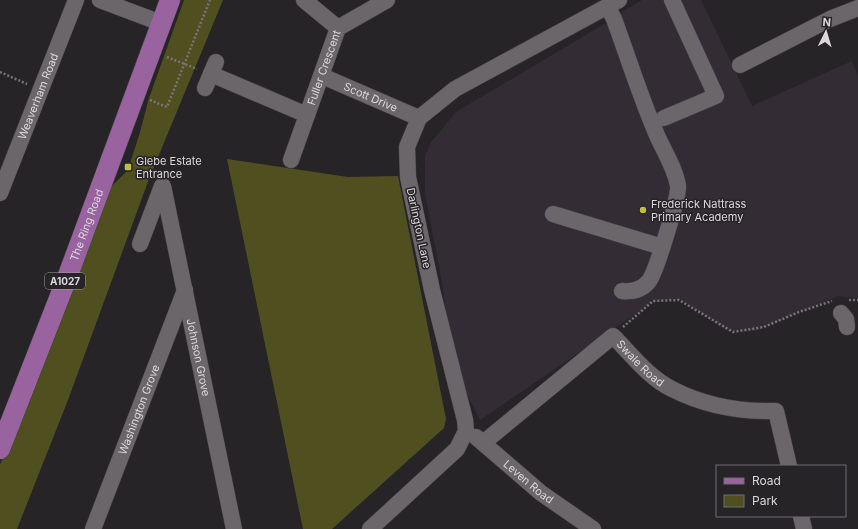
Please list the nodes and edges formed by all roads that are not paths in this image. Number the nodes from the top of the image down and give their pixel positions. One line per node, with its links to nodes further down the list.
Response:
1 (76, 0): 18 (street, Weaverham Road)
2 (100, 0): 9 (street)
3 (170, 0): 9 (main road, A1027)
4 (304, 0): 10 (street)
5 (387, 0): 10 (street, Fuller Crescent)
6 (672, 0): 16 (street)
7 (614, 3): 15 (street, Darlington Lane); 21 (street)
8 (858, 8): 11 (street)
9 (161, 23): 26 (main road, The Ring Road / A1027)
10 (338, 28): 13 (street, Fuller Crescent)
11 (740, 65)
12 (211, 75): 14 (street)
13 (322, 76): 14 (street, Fuller Crescent); 15 (street, Scott Drive)
14 (308, 115): 17 (street, Fuller Crescent)
15 (419, 118): 24 (street, Darlington Lane)
16 (664, 118)
17 (291, 160)
18 (0, 193)
19 (553, 214): 21 (street)
20 (140, 244): 22 (street, Johnson Grove)
21 (662, 247): 23 (street)
22 (185, 290): 29 (street, Washington Grove); 30 (street, Johnson Grove)
23 (622, 291)
24 (466, 431): 25 (street, Leven Road); 31 (street)
25 (483, 443): 27 (street, Swale Road); 32 (street, Leven Road)
26 (0, 448)
27 (790, 465)
28 (801, 517): 33 (street)
29 (92, 529)
30 (234, 529)
31 (370, 529)
32 (593, 529)
33 (804, 529)

